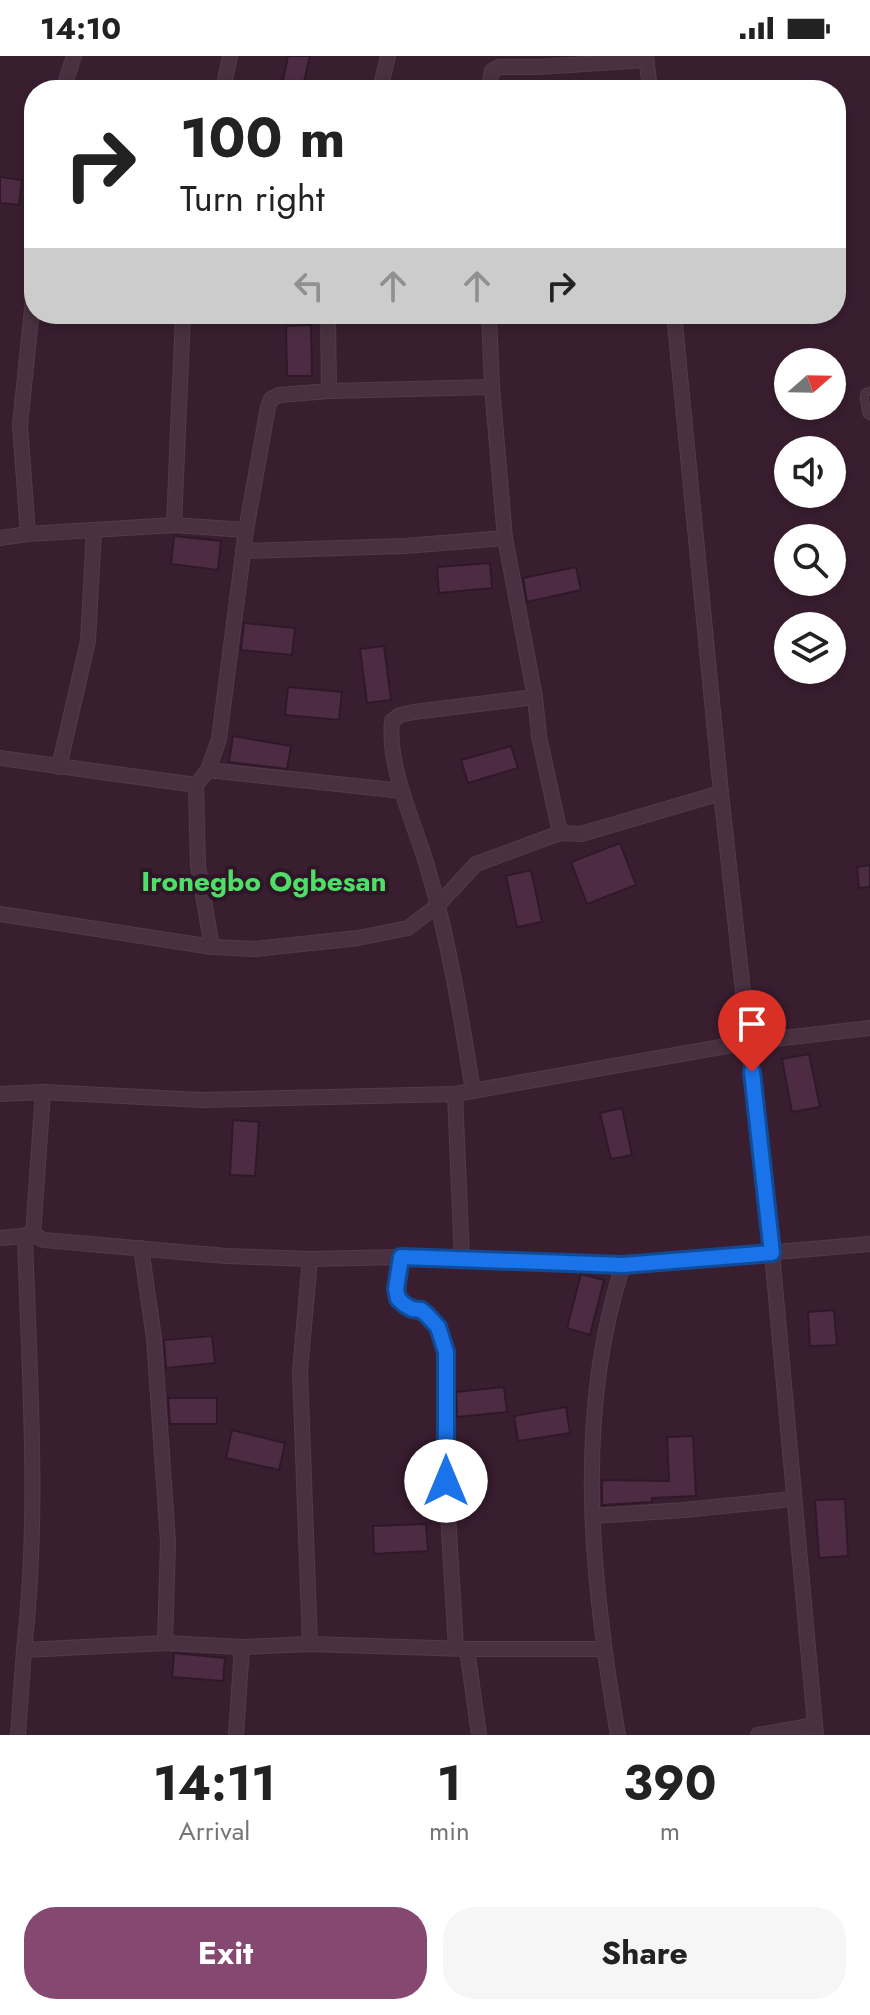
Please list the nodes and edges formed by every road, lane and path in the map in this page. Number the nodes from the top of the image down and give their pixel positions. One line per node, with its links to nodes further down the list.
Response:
1 (74, 56): 5 (street)
2 (230, 56): 6 (street)
3 (388, 56): 7 (street)
4 (646, 58): 8 (street); 9 (street)
5 (66, 80)
6 (225, 80)
7 (382, 80)
8 (490, 80)
9 (649, 80)
10 (30, 324): 22 (street)
11 (183, 324): 19 (street)
12 (328, 324): 16 (street)
13 (489, 324): 15 (street)
14 (675, 324): 32 (street)
15 (492, 387): 16 (street); 24 (street)
16 (329, 391): 21 (street)
17 (870, 391): 18 (lane)
18 (870, 416)
19 (174, 525): 20 (street); 21 (street)
20 (94, 530): 22 (street); 28 (street)
21 (246, 530): 25 (street)
22 (28, 534): 23 (street)
23 (0, 538)
24 (505, 538): 25 (street); 26 (street)
25 (243, 551): 29 (street)
26 (535, 697): 31 (street); 33 (street)
27 (0, 758): 28 (street)
28 (59, 767): 30 (street)
29 (208, 770): 30 (street); 31 (street)
30 (196, 785): 36 (street)
31 (402, 791): 34 (street)
32 (721, 793): 33 (street); 38 (street)
33 (560, 833): 34 (street)
34 (437, 906): 36 (street); 39 (street)
35 (0, 914): 36 (street)
36 (212, 947)
37 (870, 1028): 38 (street)
38 (749, 1042): 39 (street); 47 (street)
39 (473, 1091): 42 (street)
40 (43, 1092): 41 (street); 42 (street); 43 (street)
41 (0, 1094)
42 (455, 1094): 50 (street)
43 (29, 1235): 44 (street); 46 (street); 59 (street)
44 (0, 1238)
45 (870, 1244): 47 (street)
46 (141, 1248): 49 (street); 54 (street)
47 (772, 1253): 51 (street); 52 (street)
48 (401, 1257): 49 (street); 50 (street); 57 (street)
49 (310, 1259): 55 (street)
50 (462, 1259): 51 (street)
51 (623, 1265): 53 (street)
52 (793, 1499): 53 (street); 60 (street)
53 (593, 1516): 58 (street)
54 (165, 1643): 56 (street); 59 (street)
55 (310, 1644): 56 (street); 57 (street)
56 (242, 1647): 62 (street)
57 (461, 1649): 58 (street); 63 (street)
58 (603, 1649): 64 (street)
59 (24, 1650): 61 (street)
60 (815, 1730): 65 (street)
61 (18, 1735)
62 (236, 1735)
63 (479, 1735)
64 (618, 1735)
65 (758, 1735)

